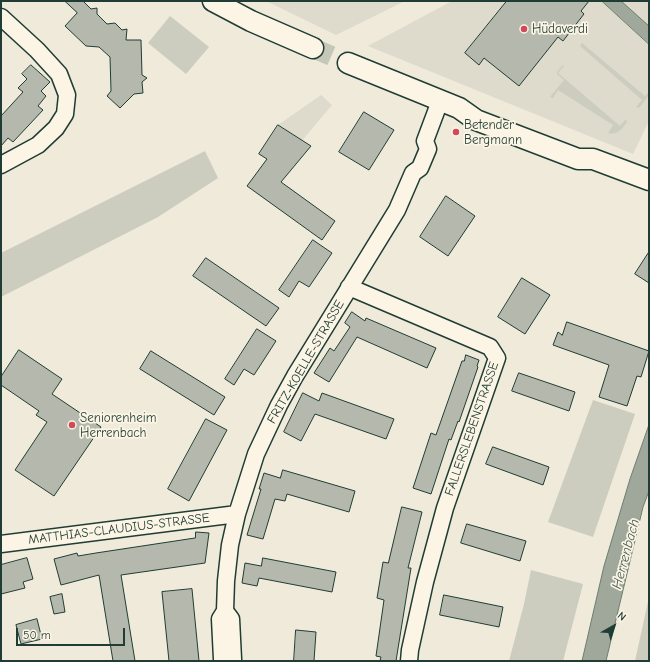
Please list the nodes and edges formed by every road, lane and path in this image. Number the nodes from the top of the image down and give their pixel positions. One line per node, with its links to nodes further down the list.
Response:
1 (213, 1): 3 (street)
2 (1, 17): 6 (street)
3 (313, 48)
4 (348, 63): 5 (street)
5 (440, 101): 7 (street); 8 (street, FRITZ-KOELLE-STRASSE)
6 (1, 165)
7 (649, 180)
8 (349, 287): 9 (street, FRITZ-KOELLE-STRASSE); 14 (street, FALLERSLEBENSTRASSE)
9 (237, 514): 10 (street, MATTHIAS-CLAUDIUS-STRASSE); 11 (street, FRITZ-KOELLE-STRASSE)
10 (1, 544)
11 (225, 611): 12 (street, FRITZ-KOELLE-STRASSE); 13 (street, FRITZ-KOELLE-STRASSE)
12 (223, 661)
13 (232, 661)
14 (408, 661)

